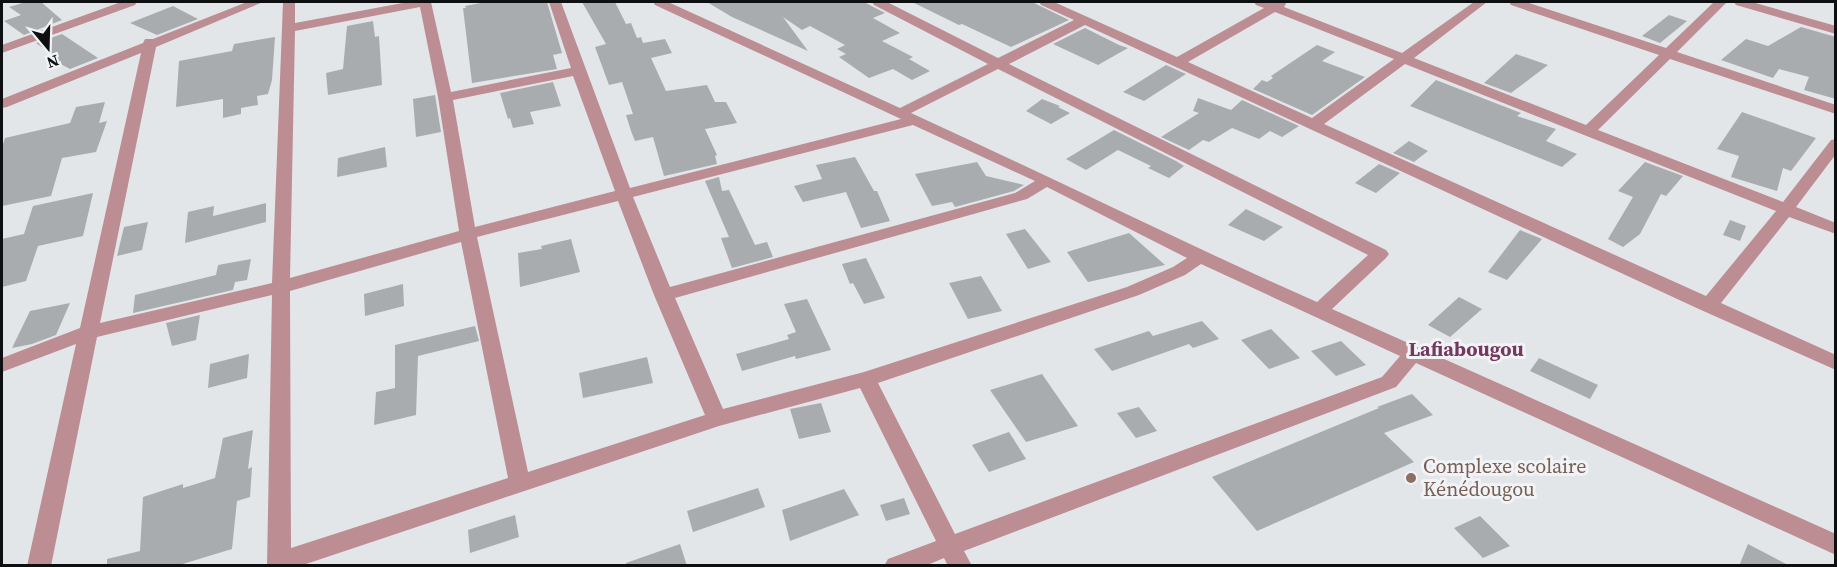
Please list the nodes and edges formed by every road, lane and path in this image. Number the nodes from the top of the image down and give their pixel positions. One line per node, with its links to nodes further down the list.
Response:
1 (131, 2): 18 (street)
2 (257, 2): 17 (street)
3 (289, 2): 15 (street)
4 (425, 2): 15 (street); 24 (street)
5 (555, 2): 23 (street)
6 (659, 2): 27 (street)
7 (878, 2): 22 (street)
8 (1046, 2): 14 (street)
9 (1481, 2): 20 (street)
10 (1515, 2): 19 (street)
11 (1721, 2): 19 (street)
12 (1740, 2): 16 (street)
13 (1273, 3): 20 (street); 21 (street)
14 (1085, 20): 21 (street); 22 (street)
15 (288, 28): 37 (street)
16 (1836, 30)
17 (150, 42): 25 (street); 41 (street)
18 (2, 49)
19 (1667, 53): 26 (street); 29 (street)
20 (1405, 58): 28 (street); 29 (street)
21 (1178, 62): 28 (street)
22 (999, 64): 27 (street); 40 (street)
23 (578, 71): 24 (street); 32 (street)
24 (445, 97): 35 (street)
25 (2, 104)
26 (1836, 110)
27 (908, 116): 31 (street); 32 (street)
28 (1314, 124): 39 (street)
29 (1588, 131): 33 (street)
30 (1836, 143): 33 (street)
31 (1047, 181): 36 (street); 38 (street)
32 (624, 195): 35 (street); 38 (street)
33 (1786, 210): 34 (street); 39 (street)
34 (1836, 230)
35 (468, 234): 37 (street); 47 (street)
36 (1200, 257): 40 (street); 45 (street)
37 (280, 286): 41 (street); 50 (street)
38 (663, 295): 46 (street)
39 (1708, 306): 43 (street)
40 (1320, 310): 42 (street)
41 (87, 333): 44 (street); 51 (street)
42 (1414, 352): 48 (street); 49 (street)
43 (1836, 363)
44 (2, 365)
45 (866, 379): 46 (street); 49 (street)
46 (717, 419): 47 (street)
47 (520, 485): 50 (street)
48 (1836, 544)
49 (948, 545): 52 (street); 53 (street)
50 (280, 564)
51 (39, 566)
52 (896, 566)
53 (960, 566)

